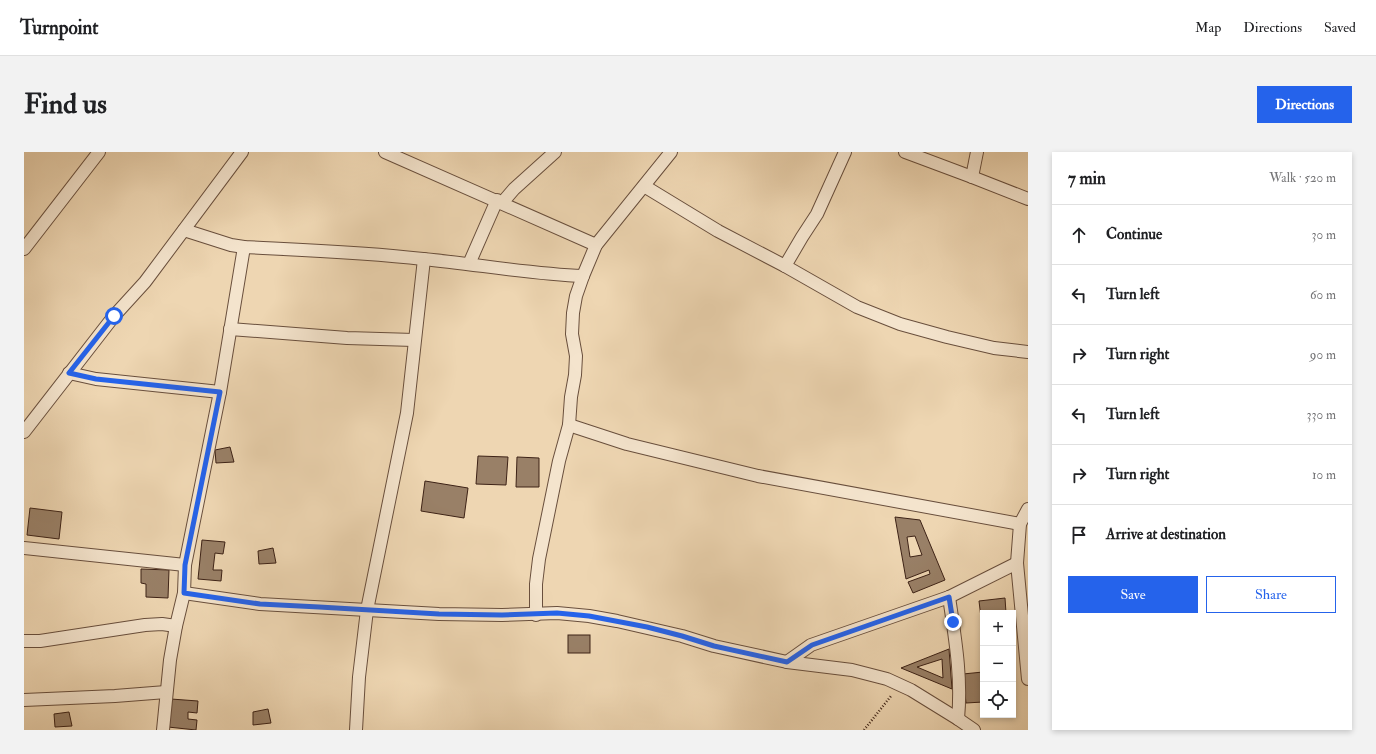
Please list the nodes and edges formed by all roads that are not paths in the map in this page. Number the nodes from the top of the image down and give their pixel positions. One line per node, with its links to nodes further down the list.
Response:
1 (99, 152): 16 (street)
2 (242, 152): 13 (street)
3 (386, 152): 12 (street)
4 (555, 152): 12 (street)
5 (671, 152): 10 (street)
6 (845, 152): 19 (street)
7 (905, 152): 9 (street)
8 (976, 152): 9 (street)
9 (972, 176): 11 (street)
10 (644, 186): 14 (street); 19 (street)
11 (1028, 199)
12 (500, 202): 14 (street); 18 (street)
13 (184, 230): 15 (street); 24 (street)
14 (596, 245): 20 (street)
15 (244, 247): 17 (street); 21 (street)
16 (24, 249)
17 (424, 259): 18 (street); 22 (street)
18 (469, 264): 20 (street)
19 (786, 266): 23 (street)
20 (583, 276): 26 (street)
21 (230, 329): 22 (street); 25 (street)
22 (414, 340): 35 (street)
23 (1028, 352)
24 (69, 373): 25 (street); 27 (street)
25 (220, 392): 32 (street)
26 (569, 425): 29 (street); 36 (street)
27 (24, 432)
28 (1028, 509): 29 (street)
29 (1020, 524): 31 (street)
30 (24, 548): 32 (street)
31 (1017, 563): 34 (street); 40 (street)
32 (185, 565): 33 (street)
33 (184, 593): 35 (street); 37 (street)
34 (949, 597): 39 (street); 43 (street)
35 (367, 610): 36 (street); 45 (street)
36 (536, 615): 39 (street)
37 (176, 626): 38 (street); 41 (street)
38 (24, 640)
39 (787, 662): 43 (street)
40 (1028, 679)
41 (166, 692): 42 (street); 44 (street)
42 (24, 700)
43 (958, 719): 46 (street)
44 (163, 730)
45 (356, 730)
46 (974, 730)

